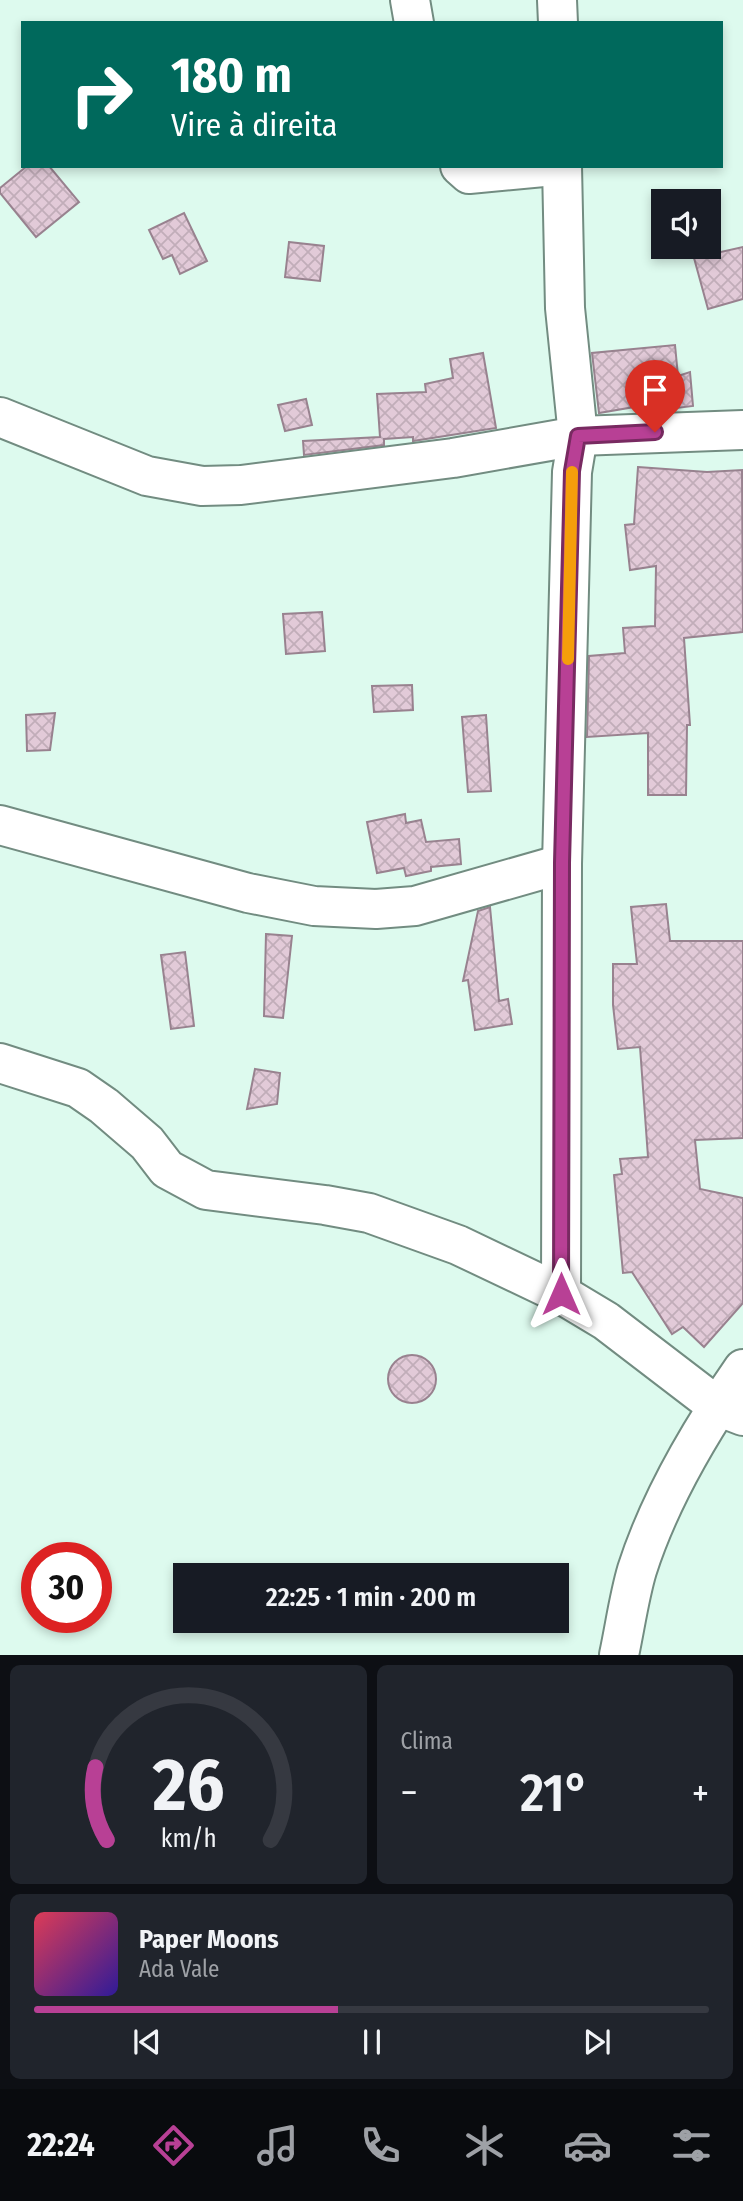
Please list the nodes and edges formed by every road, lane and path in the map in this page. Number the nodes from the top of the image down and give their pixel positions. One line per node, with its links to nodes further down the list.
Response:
1 (411, 0): 3 (street)
2 (557, 0): 4 (street)
3 (414, 21)
4 (558, 21)
5 (462, 168): 6 (street)
6 (533, 168)
7 (562, 168): 10 (street)
8 (0, 417): 10 (street)
9 (743, 430): 10 (street)
10 (578, 436): 12 (street)
11 (0, 825): 12 (street)
12 (562, 863): 14 (street)
13 (0, 1063): 14 (street)
14 (561, 1294): 16 (street)
15 (743, 1369): 16 (street)
16 (730, 1411): 17 (street)
17 (619, 1655)

